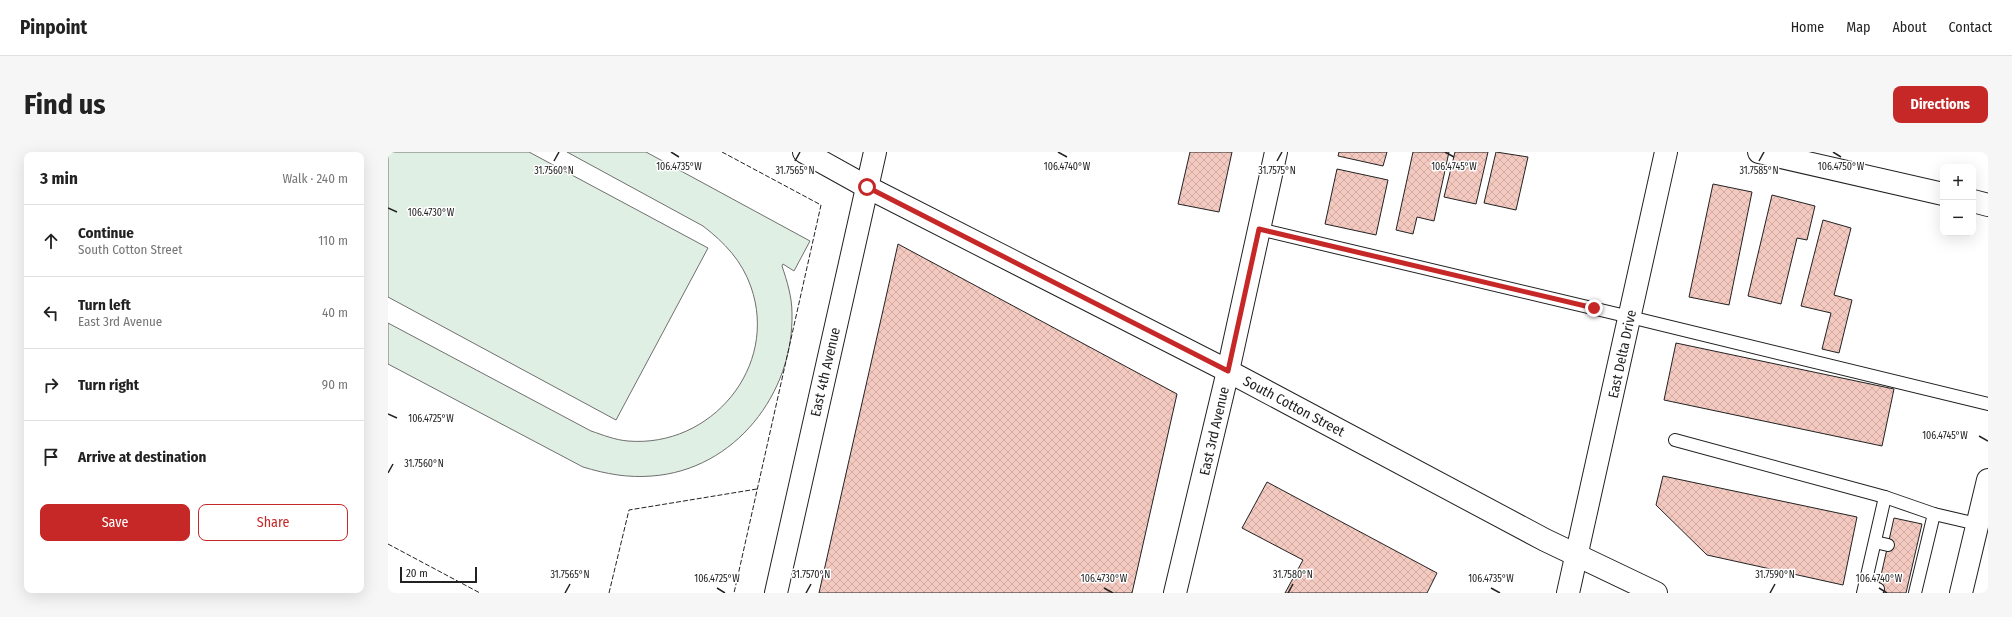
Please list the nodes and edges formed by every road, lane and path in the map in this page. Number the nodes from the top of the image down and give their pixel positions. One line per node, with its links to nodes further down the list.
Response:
1 (804, 152): 6 (street, South Cotton Street)
2 (875, 152): 6 (street, East 4th Avenue)
3 (1276, 152): 10 (street, East 3rd Avenue)
4 (1666, 152): 11 (street, East Delta Drive)
5 (1759, 152): 7 (street)
6 (867, 187): 12 (street, South Cotton Street); 24 (street, East 4th Avenue)
7 (1940, 193)
8 (1976, 202): 9 (street)
9 (1988, 205)
10 (1259, 229): 11 (lane); 12 (street, East 3rd Avenue)
11 (1630, 316): 13 (lane); 21 (street, East Delta Drive)
12 (1228, 371): 21 (street, South Cotton Street); 25 (street, East 3rd Avenue)
13 (1988, 404)
14 (1675, 440): 16 (lane)
15 (1988, 480): 18 (street)
16 (1885, 497): 17 (lane); 19 (lane)
17 (1934, 514): 18 (lane); 28 (lane)
18 (1977, 524): 29 (street)
19 (1875, 542): 20 (lane); 22 (lane)
20 (1888, 545)
21 (1577, 555): 26 (street, East Delta Drive); 27 (street, South Cotton Street)
22 (1864, 589): 23 (lane)
23 (1878, 589)
24 (776, 593)
25 (1175, 593)
26 (1568, 593)
27 (1656, 593)
28 (1915, 593)
29 (1961, 593)

